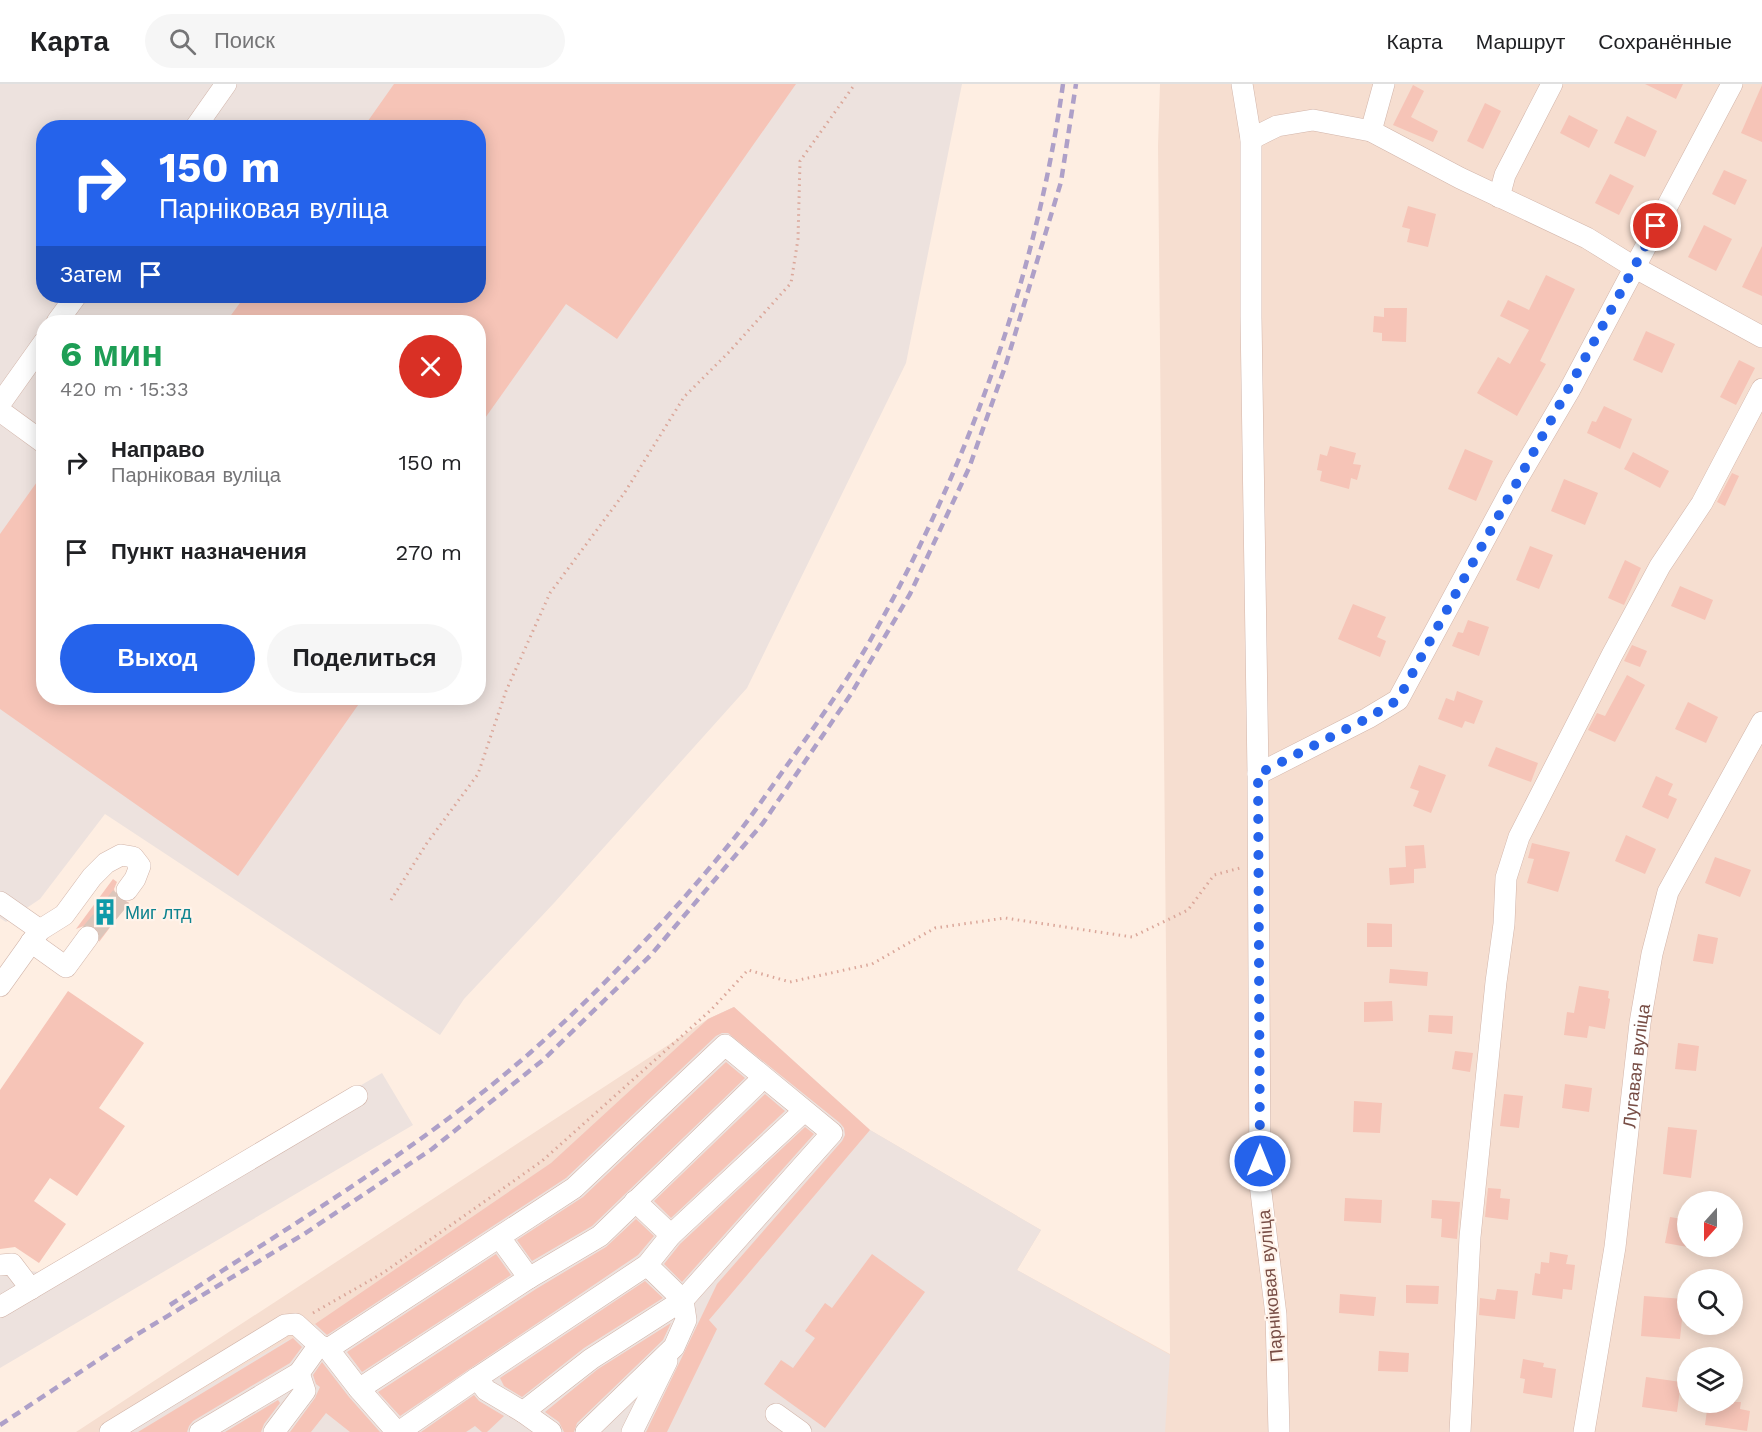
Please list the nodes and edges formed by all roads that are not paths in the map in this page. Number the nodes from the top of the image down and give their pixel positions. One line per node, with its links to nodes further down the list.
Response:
1 (226, 84): 6 (street)
2 (1242, 84): 8 (street, Парніковая вуліца)
3 (1384, 84): 7 (street)
4 (1552, 84): 9 (street)
5 (1732, 84): 10 (street)
6 (201, 120)
7 (1371, 131): 8 (street); 9 (street)
8 (1251, 139): 18 (street, Парніковая вуліца)
9 (1499, 197): 10 (street)
10 (1634, 267): 11 (street); 18 (street)
11 (1762, 337)
12 (36, 353): 14 (street)
13 (1762, 389): 52 (street)
14 (0, 404)
15 (0, 411): 16 (street)
16 (36, 437)
17 (1762, 722): 53 (street, Лугавая вуліца)
18 (1258, 774): 51 (street, Парніковая вуліца)
19 (131, 884): 21 (street)
20 (0, 902): 21 (street)
21 (35, 936): 22 (street); 23 (street)
22 (88, 937)
23 (0, 986)
24 (763, 1078): 26 (street); 27 (street); 29 (street)
25 (357, 1096): 33 (street)
26 (804, 1111): 28 (street); 34 (street)
27 (635, 1202): 28 (street); 32 (street)
28 (671, 1236): 31 (street)
29 (500, 1238): 32 (street); 36 (street)
30 (0, 1265): 33 (street)
31 (646, 1265): 34 (street); 39 (street)
32 (529, 1278): 40 (street)
33 (31, 1289): 35 (street)
34 (682, 1300): 37 (street); 41 (street)
35 (0, 1307)
36 (324, 1347): 38 (street); 40 (street); 43 (street)
37 (674, 1347): 48 (street); 49 (street)
38 (299, 1373): 44 (street); 45 (street)
39 (477, 1378): 41 (street); 46 (street)
40 (358, 1389): 46 (street)
41 (523, 1412): 47 (street)
42 (776, 1414): 50 (street)
43 (110, 1432)
44 (200, 1432)
45 (274, 1432)
46 (398, 1432)
47 (551, 1432)
48 (586, 1432)
49 (632, 1432)
50 (801, 1432)
51 (1279, 1432)
52 (1460, 1432)
53 (1584, 1432)

